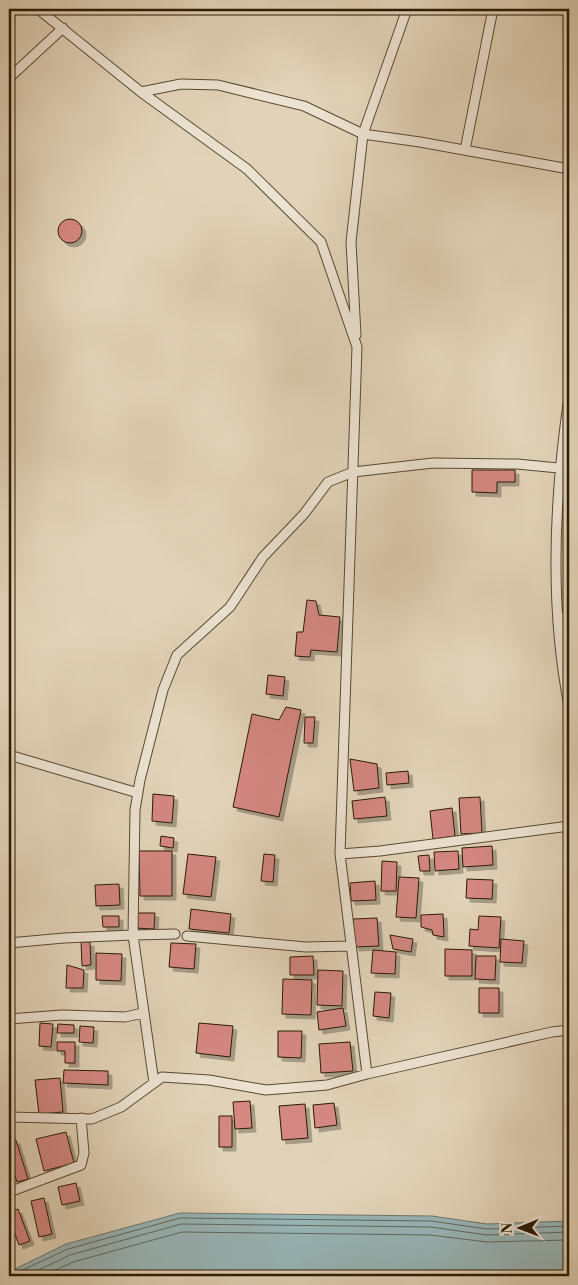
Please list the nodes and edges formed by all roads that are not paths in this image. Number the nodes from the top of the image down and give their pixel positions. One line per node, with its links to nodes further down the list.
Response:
1 (38, 9): 4 (street)
2 (407, 9): 7 (street)
3 (493, 9): 8 (street)
4 (63, 28): 5 (street); 6 (street)
5 (9, 78)
6 (141, 92): 7 (street); 10 (street)
7 (363, 134): 8 (street); 10 (street)
8 (465, 150): 9 (street)
9 (569, 169)
10 (357, 347): 13 (street)
11 (569, 397): 12 (street)
12 (565, 469): 13 (street); 15 (street)
13 (353, 472): 18 (street); 20 (street)
14 (569, 617): 15 (street)
15 (559, 618): 16 (street)
16 (569, 706)
17 (9, 754): 18 (street)
18 (138, 793): 21 (street)
19 (569, 826): 20 (street)
20 (340, 854): 25 (street)
21 (132, 934): 22 (street); 24 (street); 26 (street)
22 (176, 934)
23 (187, 936): 25 (street)
24 (9, 942)
25 (352, 946): 29 (street)
26 (144, 1013): 27 (street); 30 (street)
27 (9, 1019)
28 (569, 1030): 29 (street)
29 (367, 1074): 30 (street)
30 (154, 1083): 32 (street)
31 (9, 1117): 32 (street)
32 (81, 1118): 33 (street)
33 (9, 1192)

